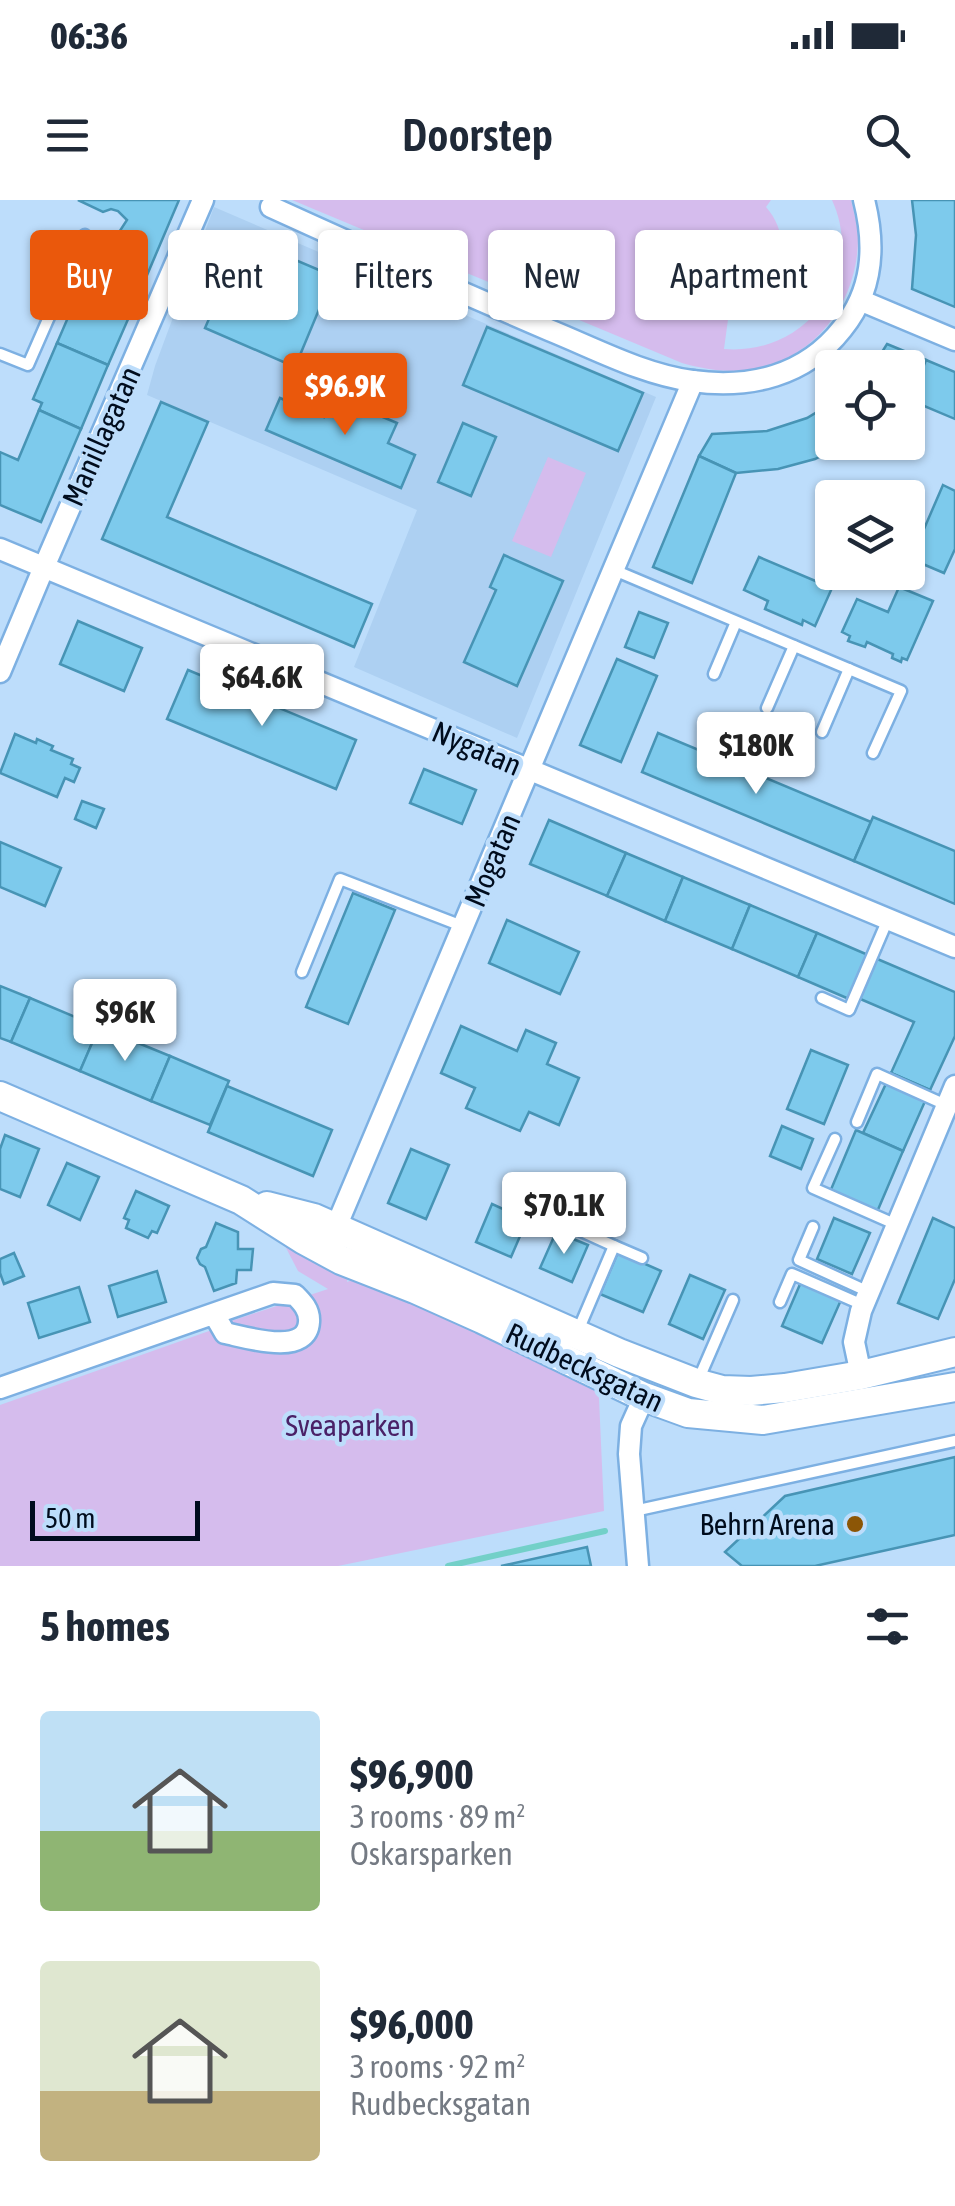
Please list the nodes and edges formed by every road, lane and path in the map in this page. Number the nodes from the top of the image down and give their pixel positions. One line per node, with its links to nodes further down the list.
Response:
1 (203, 200): 10 (street, Manillagatan)
2 (864, 200): 4 (street)
3 (271, 207): 8 (street)
4 (862, 301): 6 (street); 8 (street)
5 (47, 320): 7 (lane)
6 (955, 340)
7 (0, 354)
8 (693, 381): 11 (street, Mogatan)
9 (0, 548): 10 (street, Nygatan)
10 (44, 566): 15 (street, Manillagatan); 20 (street, Nygatan)
11 (614, 570): 12 (lane); 20 (street, Mogatan)
12 (736, 622): 13 (lane); 16 (lane)
13 (794, 646): 14 (lane); 17 (lane)
14 (849, 669): 18 (lane); 19 (lane)
15 (0, 672)
16 (714, 674)
17 (767, 708)
18 (822, 732)
19 (874, 753)
20 (530, 770): 21 (street, Nygatan); 22 (street, Mogatan)
21 (888, 919): 23 (street, Nygatan); 25 (lane)
22 (463, 926): 24 (lane); 32 (street, Mogatan)
23 (955, 947)
24 (302, 972)
25 (822, 998)
26 (0, 1096): 30 (main road, Rudbecksgatan)
27 (951, 1096): 28 (lane); 31 (street)
28 (857, 1122)
29 (835, 1139): 31 (lane)
30 (241, 1200): 32 (main road, Rudbecksgatan); 47 (main road, Rudbecksgatan)
31 (898, 1225): 37 (street)
32 (336, 1227): 41 (main road, Rudbecksgatan)
33 (813, 1227): 37 (lane)
34 (581, 1232): 35 (lane)
35 (614, 1246): 36 (lane); 41 (lane)
36 (642, 1258)
37 (867, 1299): 39 (lane); 43 (street)
38 (732, 1300): 44 (lane)
39 (780, 1302)
40 (214, 1314): 46 (street)
41 (576, 1334): 44 (main road, Rudbecksgatan)
42 (955, 1356): 43 (main road, Rudbecksgatan)
43 (861, 1375): 44 (main road, Rudbecksgatan)
44 (696, 1384)
45 (955, 1384): 47 (main road, Rudbecksgatan)
46 (0, 1388)
47 (644, 1397): 49 (street)
48 (955, 1441): 49 (lane)
49 (632, 1512): 50 (street)
50 (638, 1566)

